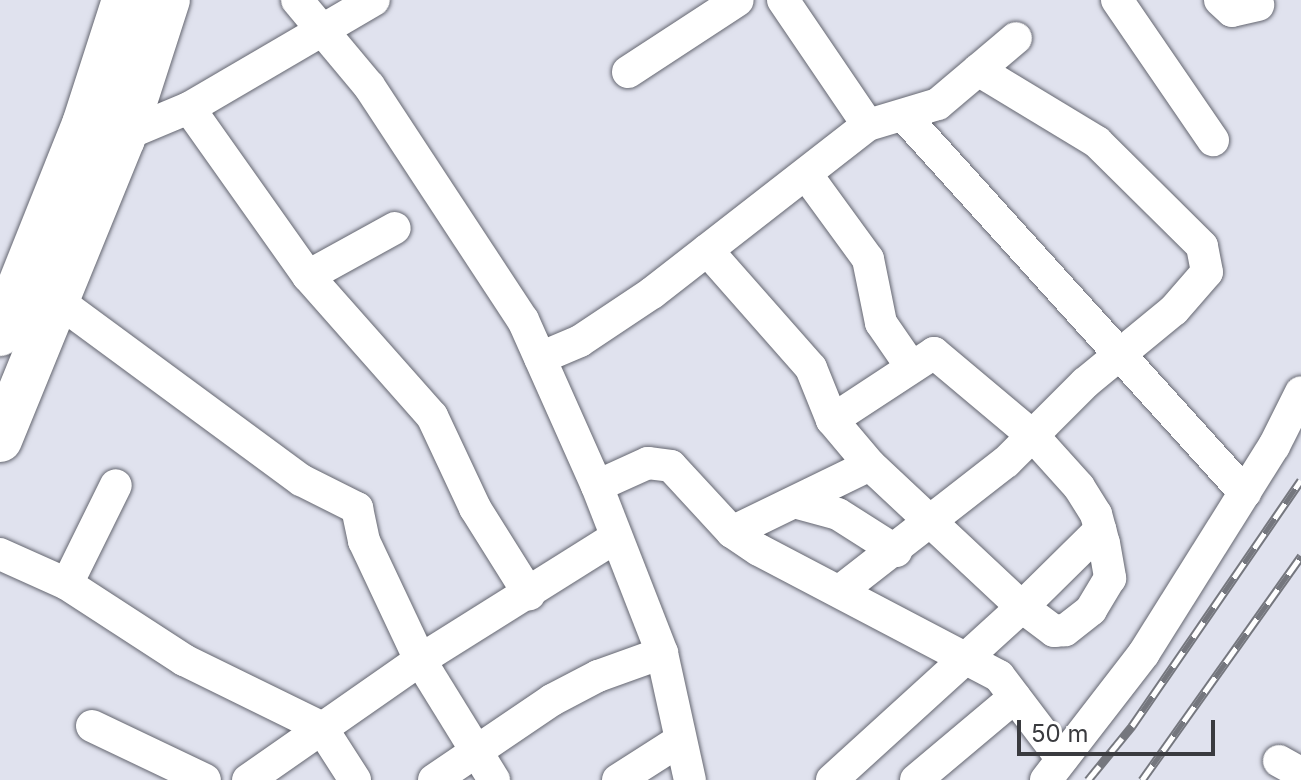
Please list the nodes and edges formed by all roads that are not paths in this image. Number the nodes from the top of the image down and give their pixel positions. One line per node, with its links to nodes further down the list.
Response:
1 (124, 0): 19 (main road)
2 (168, 0): 17 (main road)
3 (297, 0): 10 (street)
4 (374, 0): 10 (street)
5 (738, 0): 13 (street)
6 (783, 0): 16 (street)
7 (1117, 0): 18 (street)
8 (1220, 0): 9 (street)
9 (1258, 5)
10 (322, 31): 14 (street); 27 (street)
11 (1016, 38): 12 (street)
12 (978, 70): 15 (street); 26 (street)
13 (628, 72)
14 (189, 108): 17 (street); 23 (street)
15 (905, 117): 16 (street); 26 (street)
16 (868, 125): 20 (street)
17 (123, 139): 19 (street); 24 (main road)
18 (1213, 140)
19 (75, 147): 25 (main road)
20 (806, 174): 22 (street); 28 (street)
21 (395, 228): 23 (street)
22 (707, 250): 27 (street); 30 (street)
23 (308, 276): 46 (street)
24 (58, 301): 32 (main road); 50 (street)
25 (0, 334)
26 (1117, 356): 31 (street); 36 (street)
27 (540, 358): 35 (street)
28 (910, 365): 30 (street); 31 (street)
29 (1301, 392): 36 (street)
30 (832, 420): 33 (street)
31 (1034, 437): 38 (street); 39 (street)
32 (0, 440)
33 (870, 465): 37 (street); 38 (street)
34 (116, 485): 44 (street)
35 (597, 486): 40 (street); 41 (street)
36 (1245, 493): 56 (street)
37 (798, 503): 40 (street); 42 (street)
38 (933, 523): 42 (street); 47 (street)
39 (1100, 530): 47 (street); 47 (street)
40 (732, 532): 45 (street)
41 (616, 537): 46 (street); 48 (street)
42 (896, 551): 45 (street)
43 (0, 554): 44 (street)
44 (67, 584): 53 (street)
45 (840, 591): 49 (street)
46 (529, 594): 50 (street)
47 (1022, 607): 49 (street)
48 (662, 653): 54 (street); 55 (street)
49 (965, 658): 51 (street); 63 (street)
50 (420, 660): 53 (street); 55 (street)
51 (1015, 697): 56 (street); 64 (street)
52 (92, 726): 57 (street)
53 (321, 727): 58 (street); 59 (street)
54 (679, 741): 61 (street); 62 (street)
55 (485, 768): 60 (street)
56 (1054, 770)
57 (205, 780)
58 (248, 780)
59 (355, 780)
60 (434, 780)
61 (618, 780)
62 (690, 780)
63 (832, 780)
64 (916, 780)

